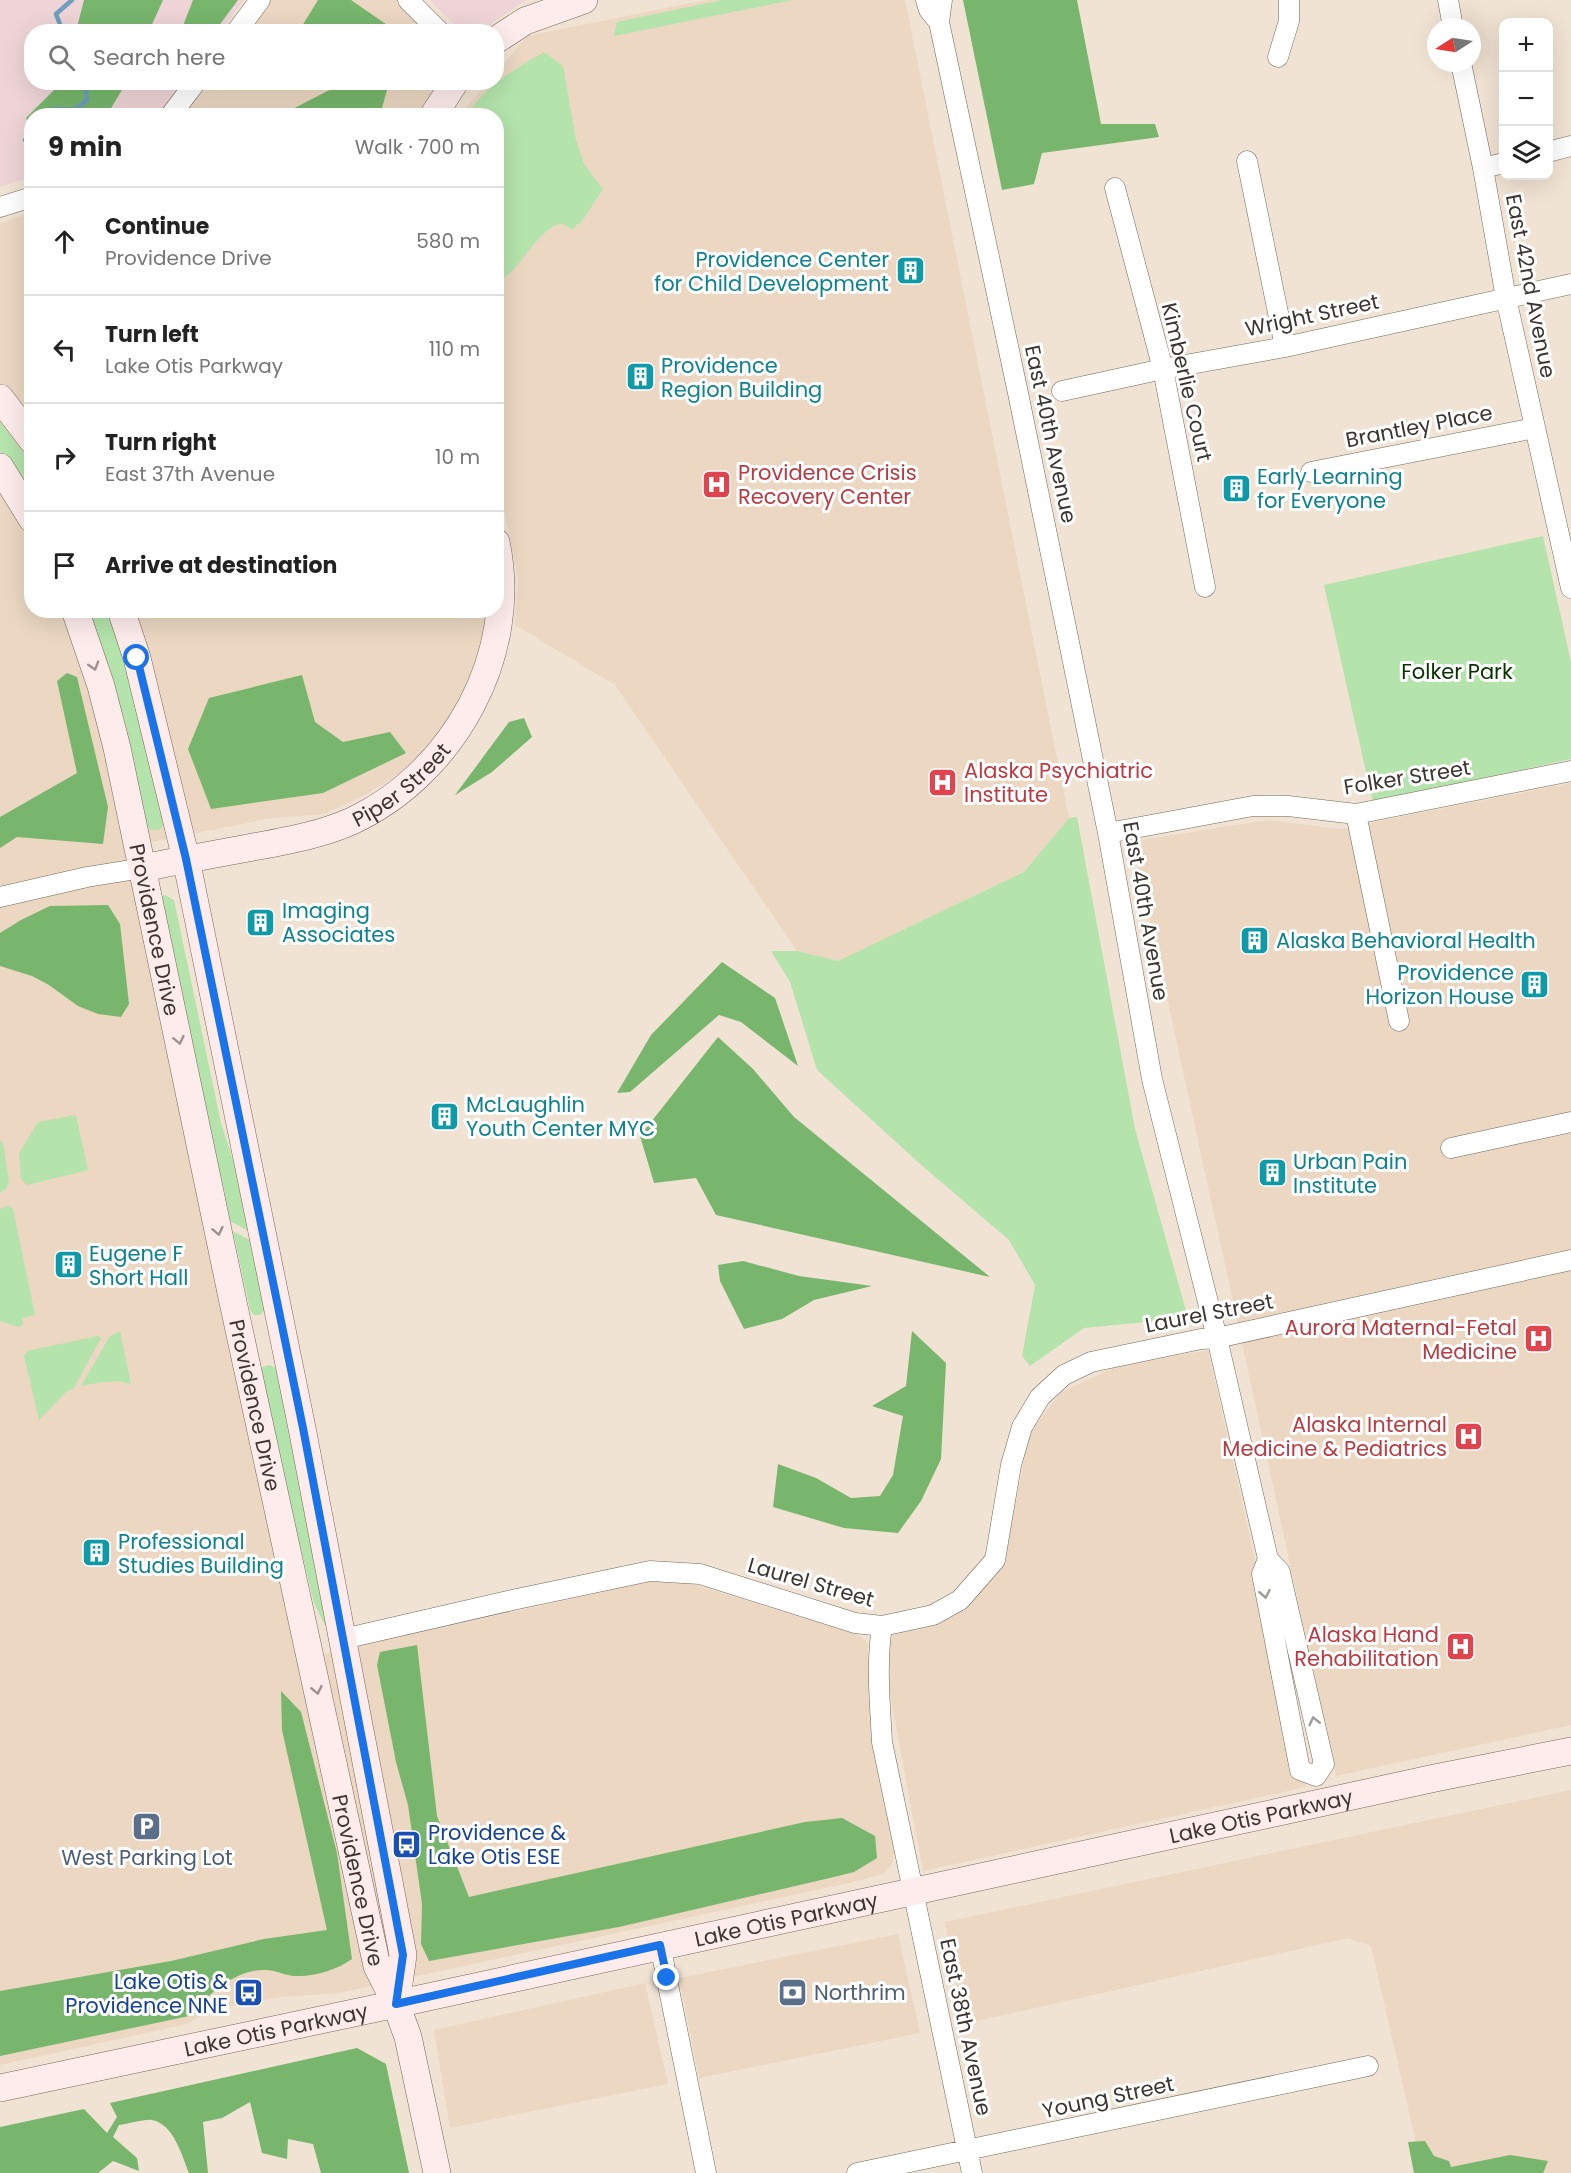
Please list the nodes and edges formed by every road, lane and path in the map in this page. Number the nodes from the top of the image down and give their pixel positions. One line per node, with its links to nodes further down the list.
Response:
1 (260, 0): 10 (street)
2 (408, 0): 11 (street)
3 (584, 0): 12 (main road)
4 (926, 0): 9 (street, East 40th Avenue)
5 (942, 0): 9 (street, East 40th Avenue)
6 (1288, 0): 13 (street)
7 (1448, 0): 8 (street)
8 (1451, 18)
9 (939, 22): 46 (street, East 40th Avenue)
10 (242, 24)
11 (432, 24)
12 (504, 35)
13 (1278, 57)
14 (1463, 72): 23 (street, East 42nd Avenue)
15 (190, 90): 17 (street)
16 (450, 90): 18 (main road)
17 (176, 108)
18 (438, 108)
19 (1571, 146): 20 (street)
20 (1553, 151)
21 (1247, 161): 29 (street)
22 (1499, 164): 23 (street)
23 (1483, 168): 28 (street, East 42nd Avenue)
24 (1115, 188): 30 (street, Kimberlie Court)
25 (24, 200): 26 (street)
26 (0, 207)
27 (1571, 284): 28 (street, Wright Street)
28 (1506, 298): 29 (street, Wright Street); 33 (street, East 42nd Avenue)
29 (1285, 347): 30 (street, Wright Street)
30 (1163, 369): 31 (street, Wright Street); 39 (street, Kimberlie Court)
31 (1062, 391)
32 (0, 398): 34 (main road)
33 (1535, 428): 36 (street, Brantley Place); 38 (street, East 42nd Avenue)
34 (24, 430)
35 (0, 466): 37 (main road)
36 (1311, 472)
37 (24, 506)
38 (1564, 520): 40 (street, East 42nd Avenue)
39 (1206, 587)
40 (1571, 588)
41 (78, 618): 48 (main road, Providence Drive, one-way to 48)
42 (124, 618): 47 (main road, Providence Drive)
43 (499, 618): 47 (main road, Piper Street)
44 (1571, 771): 45 (street, Folker Street)
45 (1356, 814): 46 (street, Folker Street); 50 (street)
46 (1108, 833): 55 (street, East 40th Avenue)
47 (186, 859): 48 (main road, Piper Street); 54 (main road, Providence Drive)
48 (143, 868): 49 (street); 56 (main road, Providence Drive, one-way to 56)
49 (0, 897)
50 (1399, 1021)
51 (1571, 1122): 52 (street)
52 (1451, 1148)
53 (1571, 1260): 55 (street, Laurel Street)
54 (283, 1336): 56 (main road); 59 (main road, Providence Drive)
55 (1217, 1338): 58 (street, Laurel Street); 61 (street, East 40th Avenue)
56 (242, 1346): 57 (main road, Providence Drive)
57 (291, 1565): 59 (main road); 64 (main road, Providence Drive, one-way to 64)
58 (882, 1626): 59 (street, Laurel Street); 62 (street, East 38th Avenue)
59 (343, 1639): 64 (main road, Providence Drive)
60 (1571, 1751): 61 (main road, Lake Otis Parkway)
61 (1320, 1789): 62 (main road, Lake Otis Parkway)
62 (914, 1890): 63 (main road, Lake Otis Parkway); 67 (street, East 38th Avenue)
63 (660, 1945): 64 (main road, Lake Otis Parkway); 69 (street)
64 (396, 2004): 66 (main road, Lake Otis Parkway); 68 (main road)
65 (1368, 2066): 67 (street, Young Street)
66 (0, 2088)
67 (967, 2151): 70 (street, Young Street); 71 (street, East 38th Avenue)
68 (437, 2173)
69 (706, 2173)
70 (857, 2173)
71 (972, 2173)

